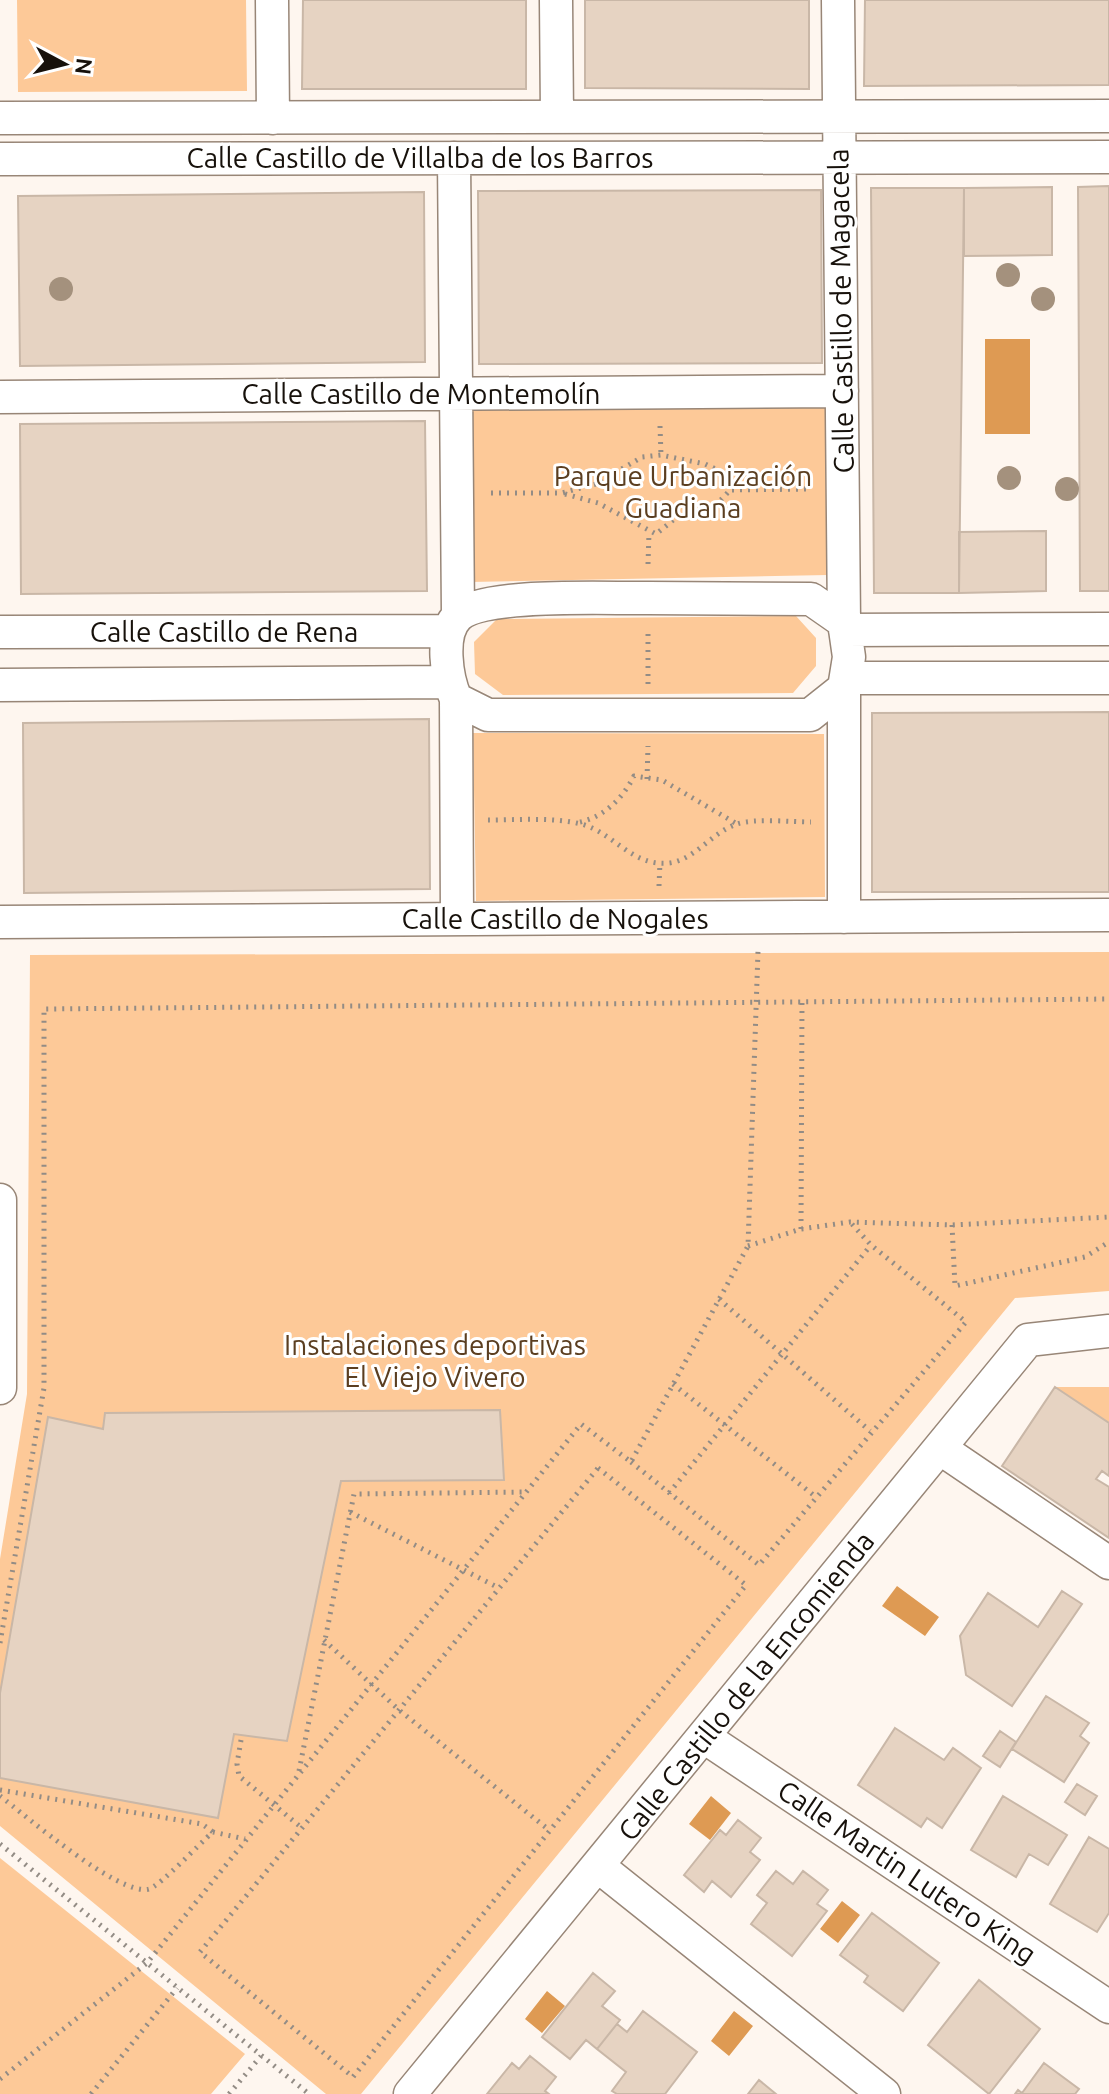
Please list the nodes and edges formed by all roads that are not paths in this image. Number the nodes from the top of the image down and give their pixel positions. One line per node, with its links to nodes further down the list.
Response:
1 (272, 0): 8 (street)
2 (556, 0): 5 (street)
3 (838, 0): 6 (street, Calle Castillo de Magacela)
4 (1109, 116): 6 (street, Calle Castillo de Villalba de los Barros)
5 (557, 117): 6 (street, Calle Castillo de Villalba de los Barros); 8 (street, Calle Castillo de Villalba de los Barros)
6 (839, 117): 9 (street, Calle Castillo de Magacela)
7 (0, 118): 8 (street, Calle Castillo de Villalba de los Barros)
8 (273, 118)
9 (840, 157): 10 (street, Calle Castillo de Villalba de los Barros); 11 (street, Calle Castillo de Villalba de los Barros); 13 (street, Calle Castillo de Magacela)
10 (1109, 157)
11 (454, 158): 12 (street, Calle Castillo de Villalba de los Barros); 14 (street)
12 (0, 159)
13 (842, 391): 14 (street, Calle Castillo de Montemolín); 17 (street, Calle Castillo de Magacela)
14 (456, 394): 15 (street, Calle Castillo de Montemolín); 16 (street)
15 (0, 397)
16 (454, 623): 17 (street, Calle Castillo de Rena); 19 (street, Calle Castillo de Rena); 23 (street)
17 (845, 626): 18 (street); 21 (street, Calle Castillo de Magacela)
18 (1109, 629)
19 (0, 632)
20 (1109, 678): 21 (street)
21 (845, 683): 23 (street); 25 (street)
22 (0, 685): 23 (street, Calle Castillo de Rena)
23 (452, 690): 26 (street)
24 (1109, 915): 25 (street, Calle Castillo de Nogales)
25 (844, 917): 26 (street, Calle Castillo de Nogales)
26 (457, 919): 27 (street, Calle Castillo de Nogales)
27 (0, 922)
28 (0, 1200): 30 (street)
29 (1109, 1331): 32 (street, Calle Castillo de la Encomienda)
30 (1, 1351): 31 (street)
31 (0, 1388)
32 (941, 1449): 33 (street); 34 (street, Calle Castillo de la Encomienda)
33 (1109, 1563)
34 (704, 1737): 35 (street, Calle Castillo de la Encomienda); 36 (street, Calle Martin Lutero King)
35 (598, 1866): 37 (street, Calle Castillo de la Encomienda); 38 (street)
36 (1109, 2007)
37 (410, 2094)
38 (884, 2094)

